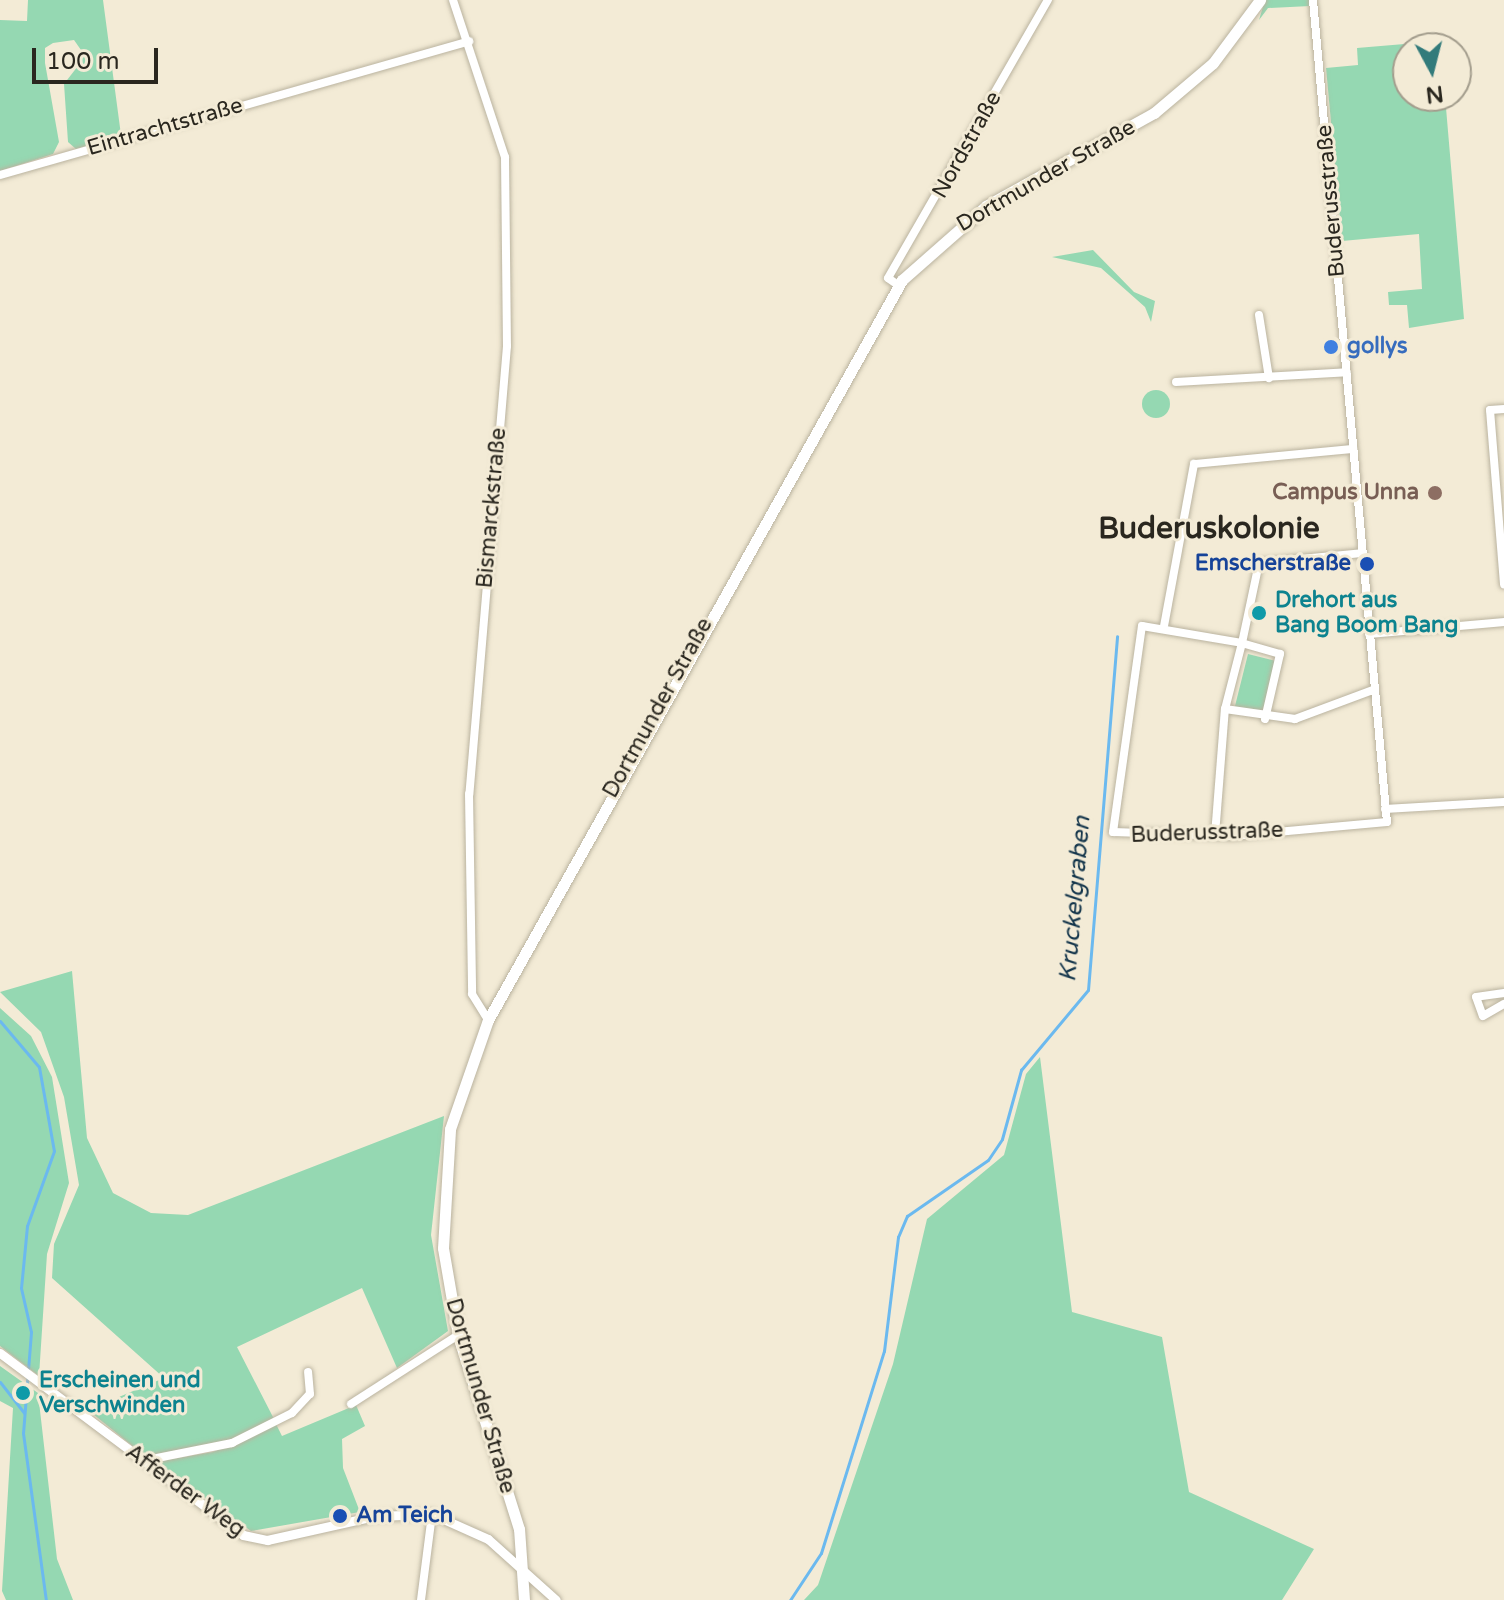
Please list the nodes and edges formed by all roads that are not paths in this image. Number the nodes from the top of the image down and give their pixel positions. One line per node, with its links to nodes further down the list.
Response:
1 (453, 0): 5 (street, Bismarckstraße)
2 (1048, 0): 7 (street, Nordstraße)
3 (1260, 0): 7 (main road, Dortmunder Straße)
4 (1313, 0): 9 (street, Buderusstraße)
5 (469, 41): 6 (street, Eintrachtstraße); 28 (street, Bismarckstraße)
6 (0, 175)
7 (898, 285): 28 (main road, Dortmunder Straße)
8 (1259, 315): 10 (street)
9 (1347, 372): 10 (street); 13 (street, Buderusstraße)
10 (1269, 378): 11 (street)
11 (1176, 382)
12 (1504, 409): 15 (street)
13 (1353, 449): 14 (street, Buderusstraße); 17 (street)
14 (1362, 553): 18 (street, Buderusstraße); 19 (street)
15 (1504, 584)
16 (1504, 622): 18 (street)
17 (1164, 626): 19 (street); 25 (street, Buderusstraße)
18 (1369, 634): 20 (street, Buderusstraße)
19 (1242, 643): 21 (street); 22 (street)
20 (1373, 690): 22 (street); 24 (street, Buderusstraße)
21 (1225, 709): 22 (street); 25 (street)
22 (1265, 719)
23 (1504, 802): 24 (street)
24 (1385, 809): 25 (street, Buderusstraße)
25 (1215, 835)
26 (1504, 993): 27 (street)
27 (1504, 1004)
28 (488, 1020): 29 (main road, Dortmunder Straße)
29 (458, 1335): 32 (street); 35 (main road, Dortmunder Straße)
30 (0, 1353): 33 (street, Afferder Weg)
31 (308, 1372): 33 (street)
32 (351, 1404)
33 (142, 1461): 34 (street, Afferder Weg)
34 (432, 1514): 35 (street, Afferder Weg); 36 (street)
35 (525, 1570): 37 (main road, Dortmunder Straße); 38 (street, Afferder Weg)
36 (421, 1600)
37 (524, 1600)
38 (556, 1600)

